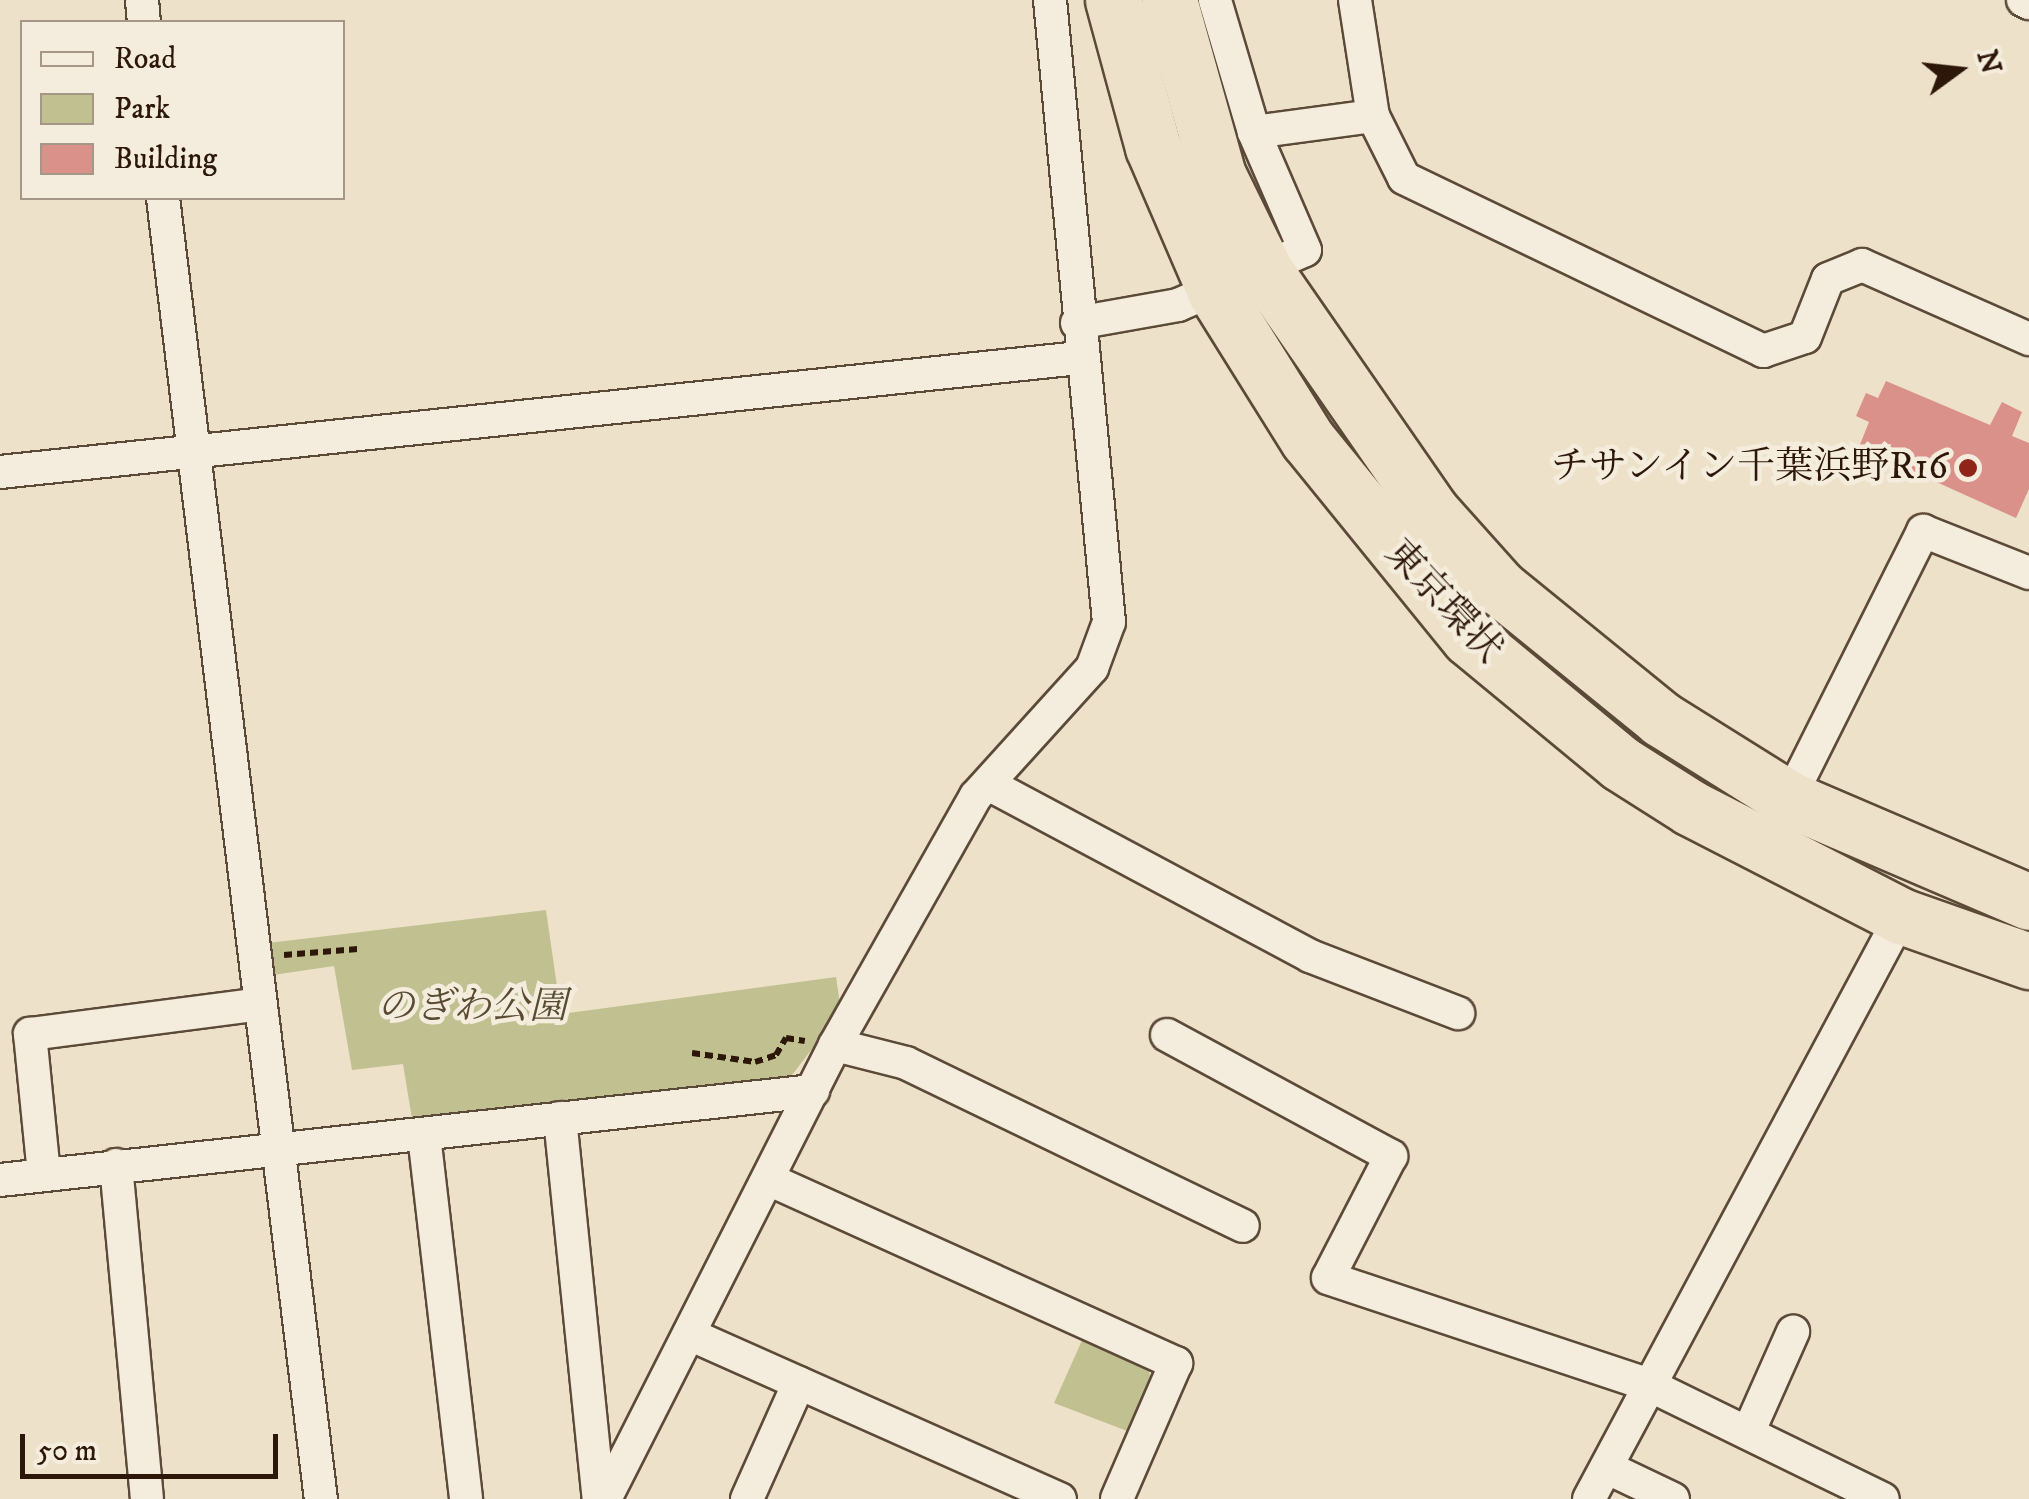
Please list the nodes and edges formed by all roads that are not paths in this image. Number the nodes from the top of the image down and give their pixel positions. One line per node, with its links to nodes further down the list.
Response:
1 (1050, 0): 11 (street)
2 (1114, 0): 10 (highway, 東京環状)
3 (1169, 0): 9 (highway, 東京環状)
4 (1215, 0): 7 (street)
5 (1355, 0): 6 (street)
6 (1374, 116): 7 (street); 12 (street)
7 (1254, 132): 9 (street)
8 (164, 200): 14 (street)
9 (1265, 270): 10 (street); 18 (highway, 東京環状)
10 (1216, 292): 11 (street); 20 (highway, 東京環状)
11 (1077, 322): 13 (street)
12 (2029, 339)
13 (1080, 358): 14 (street); 17 (street)
14 (190, 453): 15 (street); 22 (street)
15 (0, 472)
16 (2029, 573): 18 (street)
17 (988, 784): 23 (street); 25 (street)
18 (1789, 799): 19 (highway, 東京環状)
19 (2029, 902)
20 (1900, 916): 21 (highway, 東京環状); 38 (street)
21 (2029, 961)
22 (260, 1004): 29 (street); 31 (street)
23 (1458, 1013)
24 (1167, 1036): 38 (street)
25 (836, 1046): 26 (street); 34 (street)
26 (813, 1090): 27 (street); 32 (street)
27 (560, 1118): 28 (street); 44 (street)
28 (424, 1135): 29 (street); 43 (street)
29 (281, 1147): 30 (street); 42 (street)
30 (116, 1165): 31 (street); 41 (street)
31 (44, 1174): 33 (street)
32 (768, 1179): 36 (street); 47 (street)
33 (0, 1180)
34 (1243, 1226)
35 (1793, 1332): 39 (street)
36 (688, 1334): 37 (street); 44 (street)
37 (798, 1382): 45 (street); 46 (street)
38 (1649, 1385): 39 (street); 40 (street)
39 (1748, 1434): 50 (street)
40 (1608, 1468): 48 (street); 49 (street)
41 (147, 1499)
42 (321, 1499)
43 (466, 1499)
44 (602, 1499)
45 (747, 1499)
46 (1060, 1499)
47 (1117, 1499)
48 (1589, 1499)
49 (1672, 1499)
50 (1884, 1499)

